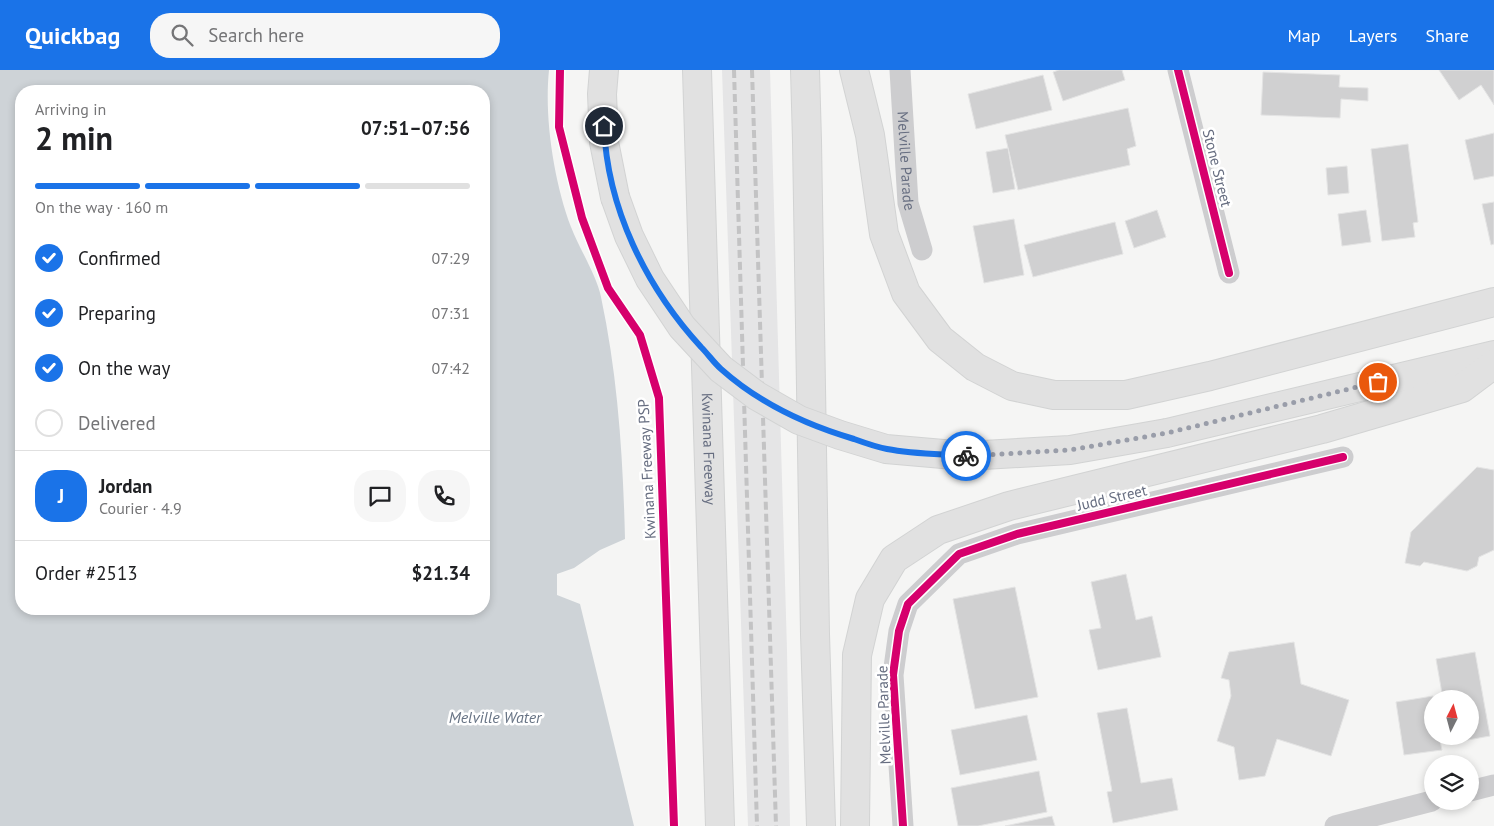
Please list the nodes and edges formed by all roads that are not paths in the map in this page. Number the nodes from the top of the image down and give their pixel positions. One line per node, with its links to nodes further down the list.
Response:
1 (604, 70): 10 (highway, bridge)
2 (697, 70): 17 (highway, Kwinana Freeway)
3 (805, 70): 18 (highway)
4 (854, 70): 9 (highway)
5 (900, 70): 7 (street, Melville Parade)
6 (1178, 70): 8 (street, Stone Street)
7 (922, 250)
8 (1229, 273)
9 (1494, 302)
10 (1494, 355)
11 (1494, 364): 19 (highway)
12 (1343, 457): 13 (street, Judd Street)
13 (908, 604): 20 (street, Melville Parade)
14 (1494, 785): 15 (street)
15 (1479, 789)
16 (1424, 803): 21 (street)
17 (720, 826)
18 (821, 826)
19 (855, 826)
20 (903, 826)
21 (1335, 826)

